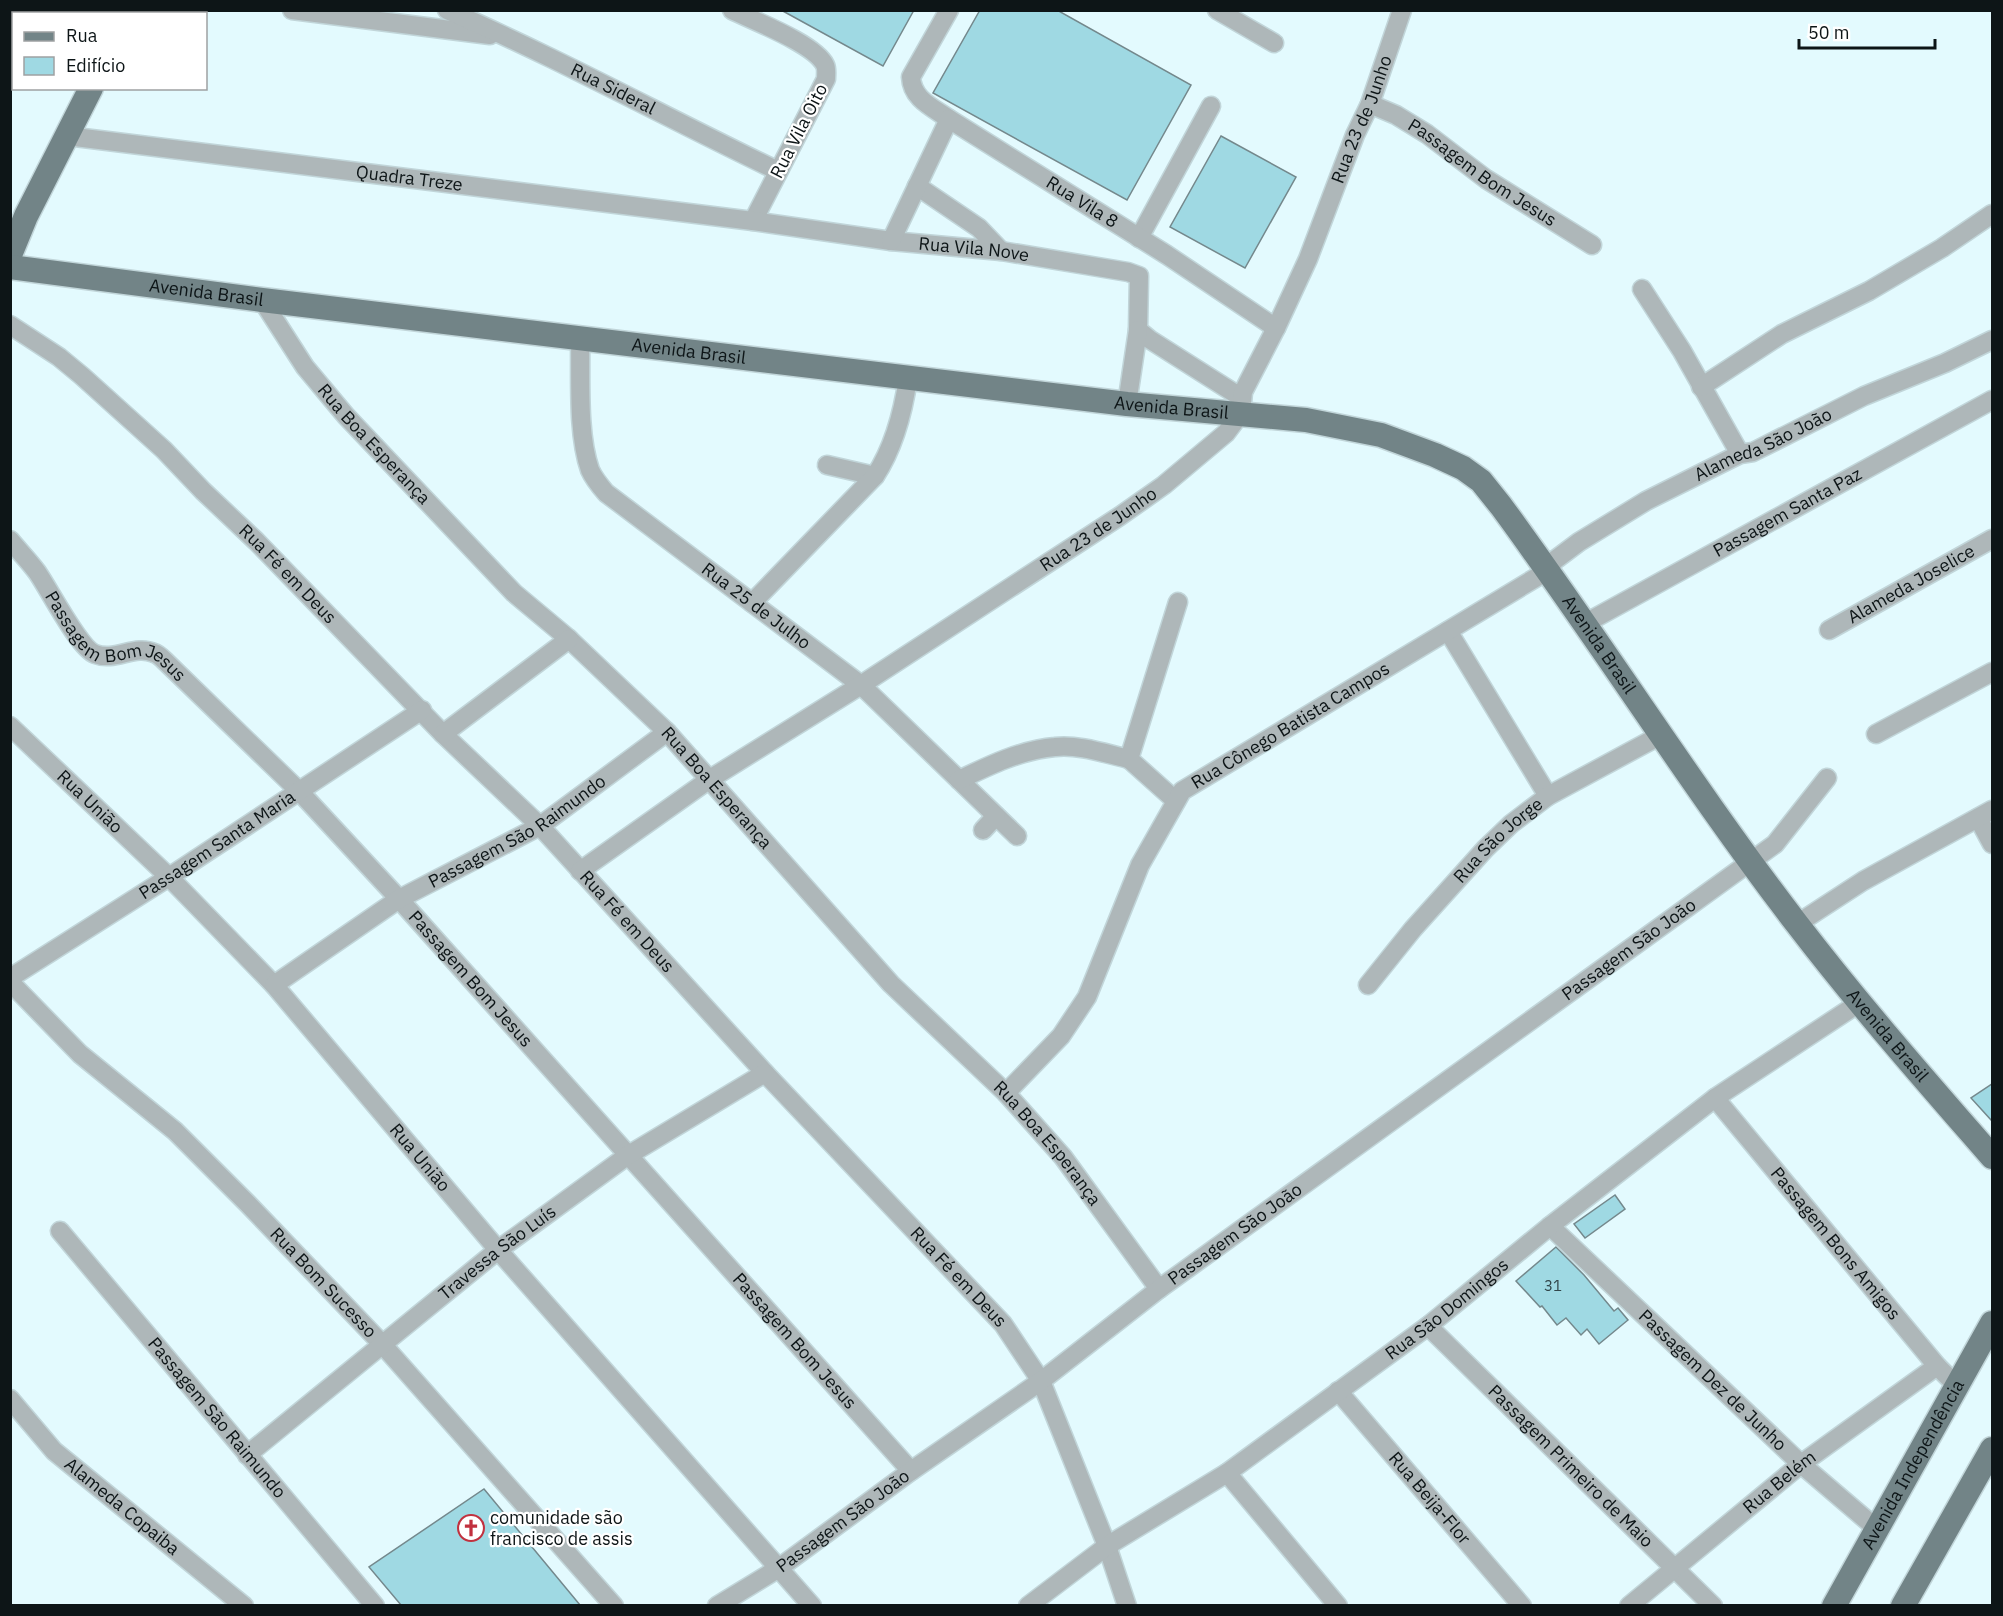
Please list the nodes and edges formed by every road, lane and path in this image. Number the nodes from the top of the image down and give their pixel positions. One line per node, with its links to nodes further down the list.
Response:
1 (292, 10): 7 (street)
2 (447, 10): 7 (street, Rua Sideral)
3 (950, 10): 12 (street, Rua Vila 8)
4 (1217, 10): 8 (street)
5 (1402, 10): 10 (street, Rua 23 de Junho)
6 (736, 13): 14 (street, Rua Vila Oito)
7 (505, 36): 14 (street, Rua Sideral)
8 (1274, 43)
9 (90, 90): 13 (main road)
10 (1370, 104): 20 (street, Passagem Bom Jesus); 29 (street, Rua 23 de Junho)
11 (1211, 106): 18 (street)
12 (949, 118): 15 (street); 18 (street, Rua Vila 8)
13 (67, 136): 17 (street, Quadra Treze); 23 (main road)
14 (778, 171): 17 (street, Rua Vila Oito)
15 (917, 186): 19 (street); 22 (street)
16 (1992, 214): 34 (street)
17 (753, 221): 19 (street, Rua Vila Nove)
18 (1139, 238): 21 (street, Rua Vila 8)
19 (891, 240): 22 (street, Rua Vila Nove)
20 (1592, 245)
21 (1154, 248): 25 (street); 29 (street, Rua Vila 8)
22 (1001, 251): 25 (street, Rua Vila Nove)
23 (10, 255)
24 (10, 267): 27 (main road, Avenida Brasil)
25 (1139, 276): 30 (street)
26 (1642, 288): 34 (street)
27 (262, 300): 31 (main road, Avenida Brasil); 49 (street, Rua Boa Esperança)
28 (10, 325): 52 (street, Rua Fé em Deus)
29 (1276, 328): 37 (street, Rua 23 de Junho)
30 (1138, 330): 36 (street); 37 (street)
31 (580, 337): 33 (main road, Avenida Brasil); 45 (street, Rua 25 de Julho)
32 (1992, 340): 38 (street, Alameda São João)
33 (908, 378): 36 (main road, Avenida Brasil); 40 (street)
34 (1701, 387): 38 (street)
35 (1992, 400): 46 (street, Passagem Santa Paz)
36 (1127, 404): 37 (main road, Avenida Brasil)
37 (1241, 406): 43 (main road, Avenida Brasil); 51 (street, Rua 23 de Junho)
38 (1740, 454): 43 (street, Alameda São João)
39 (827, 465): 40 (street)
40 (875, 476): 45 (street)
41 (1992, 539): 47 (street, Alameda Joselice)
42 (10, 540): 62 (street, Passagem Bom Jesus)
43 (1547, 571): 46 (main road, Avenida Brasil); 48 (street, Rua Cônego Batista Campos)
44 (1178, 602): 58 (street)
45 (752, 603): 51 (street, Rua 25 de Julho)
46 (1584, 624): 57 (main road, Avenida Brasil)
47 (1829, 630)
48 (1448, 632): 63 (street); 64 (street, Rua Cônego Batista Campos)
49 (569, 639): 54 (street, Rua Boa Esperança); 55 (street)
50 (1992, 672): 56 (street)
51 (861, 685): 60 (street, Rua 23 de Junho); 61 (street, Rua 25 de Julho)
52 (422, 710): 55 (street, Rua Fé em Deus); 62 (street, Passagem Santa Maria)
53 (10, 726): 73 (street, Rua União)
54 (666, 732): 60 (street, Rua Boa Esperança); 67 (street, Passagem São Raimundo)
55 (443, 734): 67 (street, Rua Fé em Deus)
56 (1876, 734)
57 (1661, 735): 63 (street, Rua São Jorge); 71 (main road, Avenida Brasil)
58 (1129, 759): 61 (street); 64 (street)
59 (1827, 778): 71 (street, Passagem São João)
60 (710, 779): 72 (street, Rua 23 de Junho); 81 (street, Rua Boa Esperança)
61 (959, 780): 66 (street, Rua 25 de Julho)
62 (299, 791): 73 (street, Passagem Santa Maria); 74 (street, Passagem Bom Jesus)
63 (1548, 796): 78 (street, Rua São Jorge)
64 (1176, 801): 81 (street, Rua Cônego Batista Campos)
65 (1985, 814): 70 (street); 75 (street)
66 (996, 816): 68 (street); 69 (street, Rua 25 de Julho)
67 (540, 826): 72 (street, Rua Fé em Deus); 74 (street, Passagem São Raimundo)
68 (983, 830)
69 (1017, 836)
70 (1992, 844)
71 (1750, 862): 75 (main road, Avenida Brasil); 88 (street, Passagem São João)
72 (580, 871): 80 (street, Rua Fé em Deus)
73 (169, 877): 76 (street, Passagem Santa Maria); 77 (street, Rua União)
74 (399, 899): 77 (street, Passagem São Raimundo); 83 (street, Passagem Bom Jesus)
75 (1797, 924): 79 (main road, Avenida Brasil)
76 (10, 980): 91 (street, Rua Bom Sucesso)
77 (274, 985): 87 (street, Rua União)
78 (1368, 985)
79 (1860, 1003): 82 (street, Rua São Domingos); 84 (main road, Avenida Brasil)
80 (765, 1073): 83 (street, Travessa São Luís); 93 (street, Rua Fé em Deus)
81 (1006, 1093): 88 (street, Rua Boa Esperança)
82 (1715, 1098): 85 (street, Rua São Domingos); 92 (street, Passagem Bons Amigos)
83 (627, 1156): 87 (street, Travessa São Luís); 100 (street, Passagem Bom Jesus)
84 (1992, 1157)
85 (1550, 1226): 90 (street, Rua São Domingos); 99 (street, Passagem Dez de Junho)
86 (60, 1230): 98 (street, Passagem São Raimundo)
87 (498, 1250): 91 (street, Travessa São Luís); 104 (street, Rua União)
88 (1159, 1289): 93 (street, Passagem São João)
89 (1992, 1323): 94 (main road, Avenida Independência)
90 (1428, 1326): 95 (street, Rua São Domingos); 105 (street, Passagem Primeiro de Maio)
91 (382, 1344): 98 (street, Travessa São Luís); 108 (street, Rua Bom Sucesso)
92 (1937, 1366): 94 (street, Passagem Bons Amigos); 99 (street, Rua Belém)
93 (1041, 1381): 100 (street, Passagem São João); 103 (street, Rua Fé em Deus)
94 (1957, 1386): 102 (main road, Avenida Independência)
95 (1338, 1391): 101 (street, Rua São Domingos); 114 (street, Rua Beija-Flor)
96 (10, 1399): 106 (street, Alameda Copaiba)
97 (1992, 1449): 118 (main road)
98 (247, 1455): 107 (street, Passagem São Raimundo)
99 (1801, 1464): 102 (street, Passagem Dez de Junho); 105 (street, Rua Belém)
100 (911, 1471): 104 (street, Passagem São João)
101 (1227, 1473): 103 (street, Rua São Domingos); 113 (street)
102 (1876, 1529): 117 (main road, Avenida Independência)
103 (1107, 1546): 111 (street, Rua São Domingos); 112 (street, Rua Fé em Deus)
104 (779, 1568): 109 (street, Passagem São João); 110 (street, Rua União)
105 (1675, 1569): 115 (street, Rua Belém); 116 (street, Passagem Primeiro de Maio)
106 (244, 1605)
107 (375, 1605)
108 (614, 1605)
109 (717, 1605)
110 (812, 1605)
111 (1028, 1605)
112 (1127, 1605)
113 (1338, 1605)
114 (1522, 1605)
115 (1629, 1605)
116 (1713, 1605)
117 (1834, 1605)
118 (1903, 1605)

